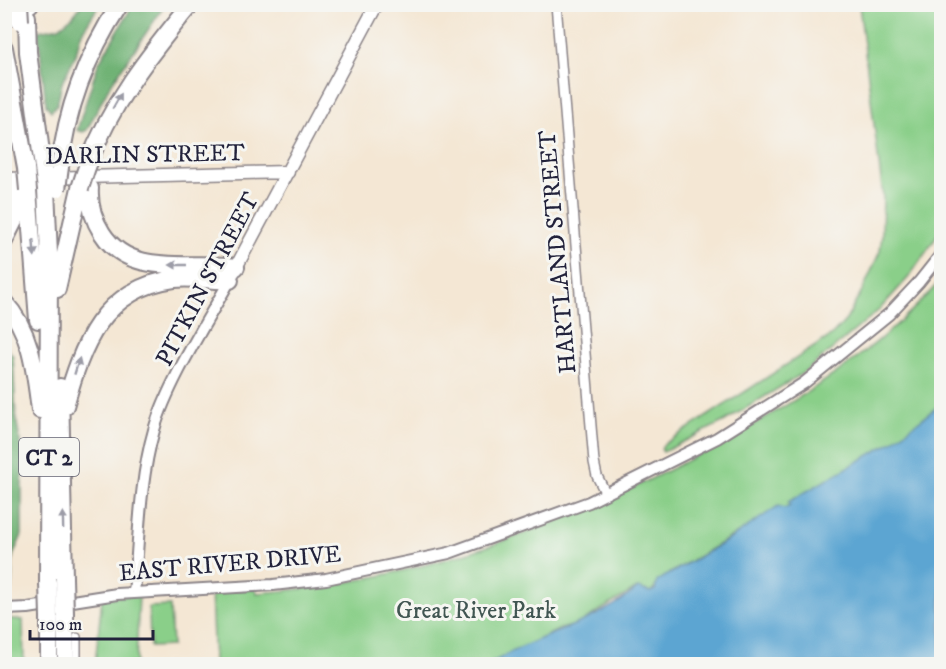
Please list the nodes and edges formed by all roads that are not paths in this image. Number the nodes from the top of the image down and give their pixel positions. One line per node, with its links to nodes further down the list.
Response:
1 (10, 4): 6 (highway)
2 (120, 4): 9 (highway, CT 2)
3 (191, 4): 12 (highway, one-way to 3)
4 (377, 4): 10 (main road, PITKIN STREET)
5 (556, 4): 21 (street, HARTLAND STREET)
6 (4, 8)
7 (21, 12): 9 (highway, CT 2)
8 (4, 48): 11 (highway)
9 (51, 168): 13 (highway, CT 2, bridge)
10 (288, 172): 11 (main road, DARLIN STREET); 16 (main road, PITKIN STREET)
11 (19, 179): 14 (highway); 19 (highway, one-way to 19)
12 (85, 188): 16 (highway, one-way to 12); 17 (highway)
13 (51, 189): 17 (highway, CT 2); 22 (highway, CT 2)
14 (4, 241)
15 (942, 253): 21 (street, EAST RIVER DRIVE)
16 (233, 273): 20 (highway, one-way to 16); 23 (street, PITKIN STREET)
17 (57, 289): 20 (highway, CT 2)
18 (4, 302): 19 (highway)
19 (41, 416): 22 (highway)
20 (61, 422): 22 (highway, CT 2, one-way to 20)
21 (606, 494): 23 (street, EAST RIVER DRIVE)
22 (56, 580): 25 (highway, CT 2, bridge)
23 (134, 593): 24 (street, EAST RIVER DRIVE)
24 (4, 609)
25 (57, 616): 27 (highway, CT 2); 28 (highway, CT 2)
26 (77, 638): 29 (street)
27 (49, 664)
28 (66, 664)
29 (77, 664)

